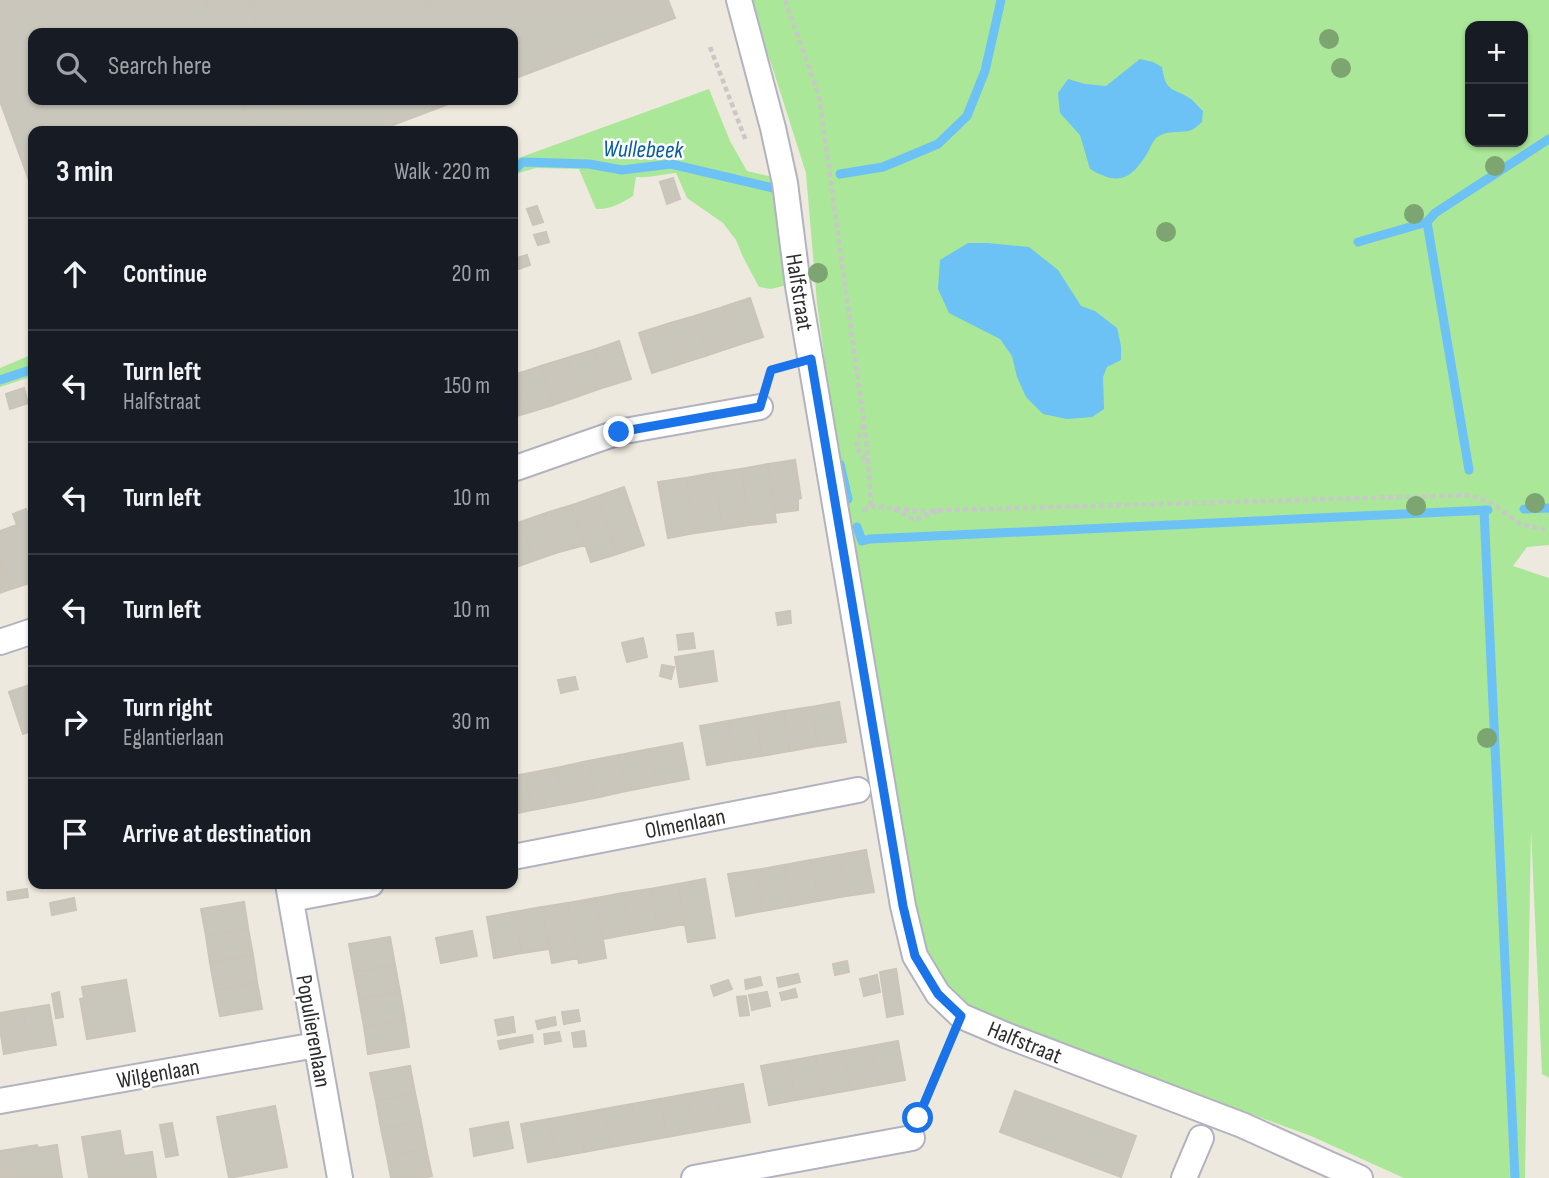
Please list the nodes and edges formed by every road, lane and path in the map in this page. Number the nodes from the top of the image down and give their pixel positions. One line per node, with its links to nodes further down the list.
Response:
1 (738, 0): 3 (street, Halfstraat)
2 (785, 0): 5 (path)
3 (811, 359): 4 (path); 11 (street, Halfstraat)
4 (760, 407): 7 (street)
5 (864, 423): 6 (path); 6 (path)
6 (868, 465): 8 (path)
7 (518, 467)
8 (872, 506): 9 (path); 11 (path)
9 (890, 508): 10 (path); 10 (path)
10 (941, 510): 12 (path)
11 (838, 526): 19 (street, Halfstraat)
12 (1549, 530)
13 (28, 633): 14 (street)
14 (0, 642)
15 (858, 790): 16 (street, Olmenlaan)
16 (518, 855)
17 (313, 889): 18 (street)
18 (290, 891): 20 (street, Populierenlaan)
19 (961, 1016): 22 (path); 27 (street, Halfstraat)
20 (316, 1045): 21 (street, Wilgenlaan); 24 (street, Populierenlaan)
21 (0, 1101)
22 (912, 1138): 25 (street)
23 (1201, 1138): 26 (street)
24 (340, 1178)
25 (694, 1178)
26 (1184, 1178)
27 (1360, 1178)

